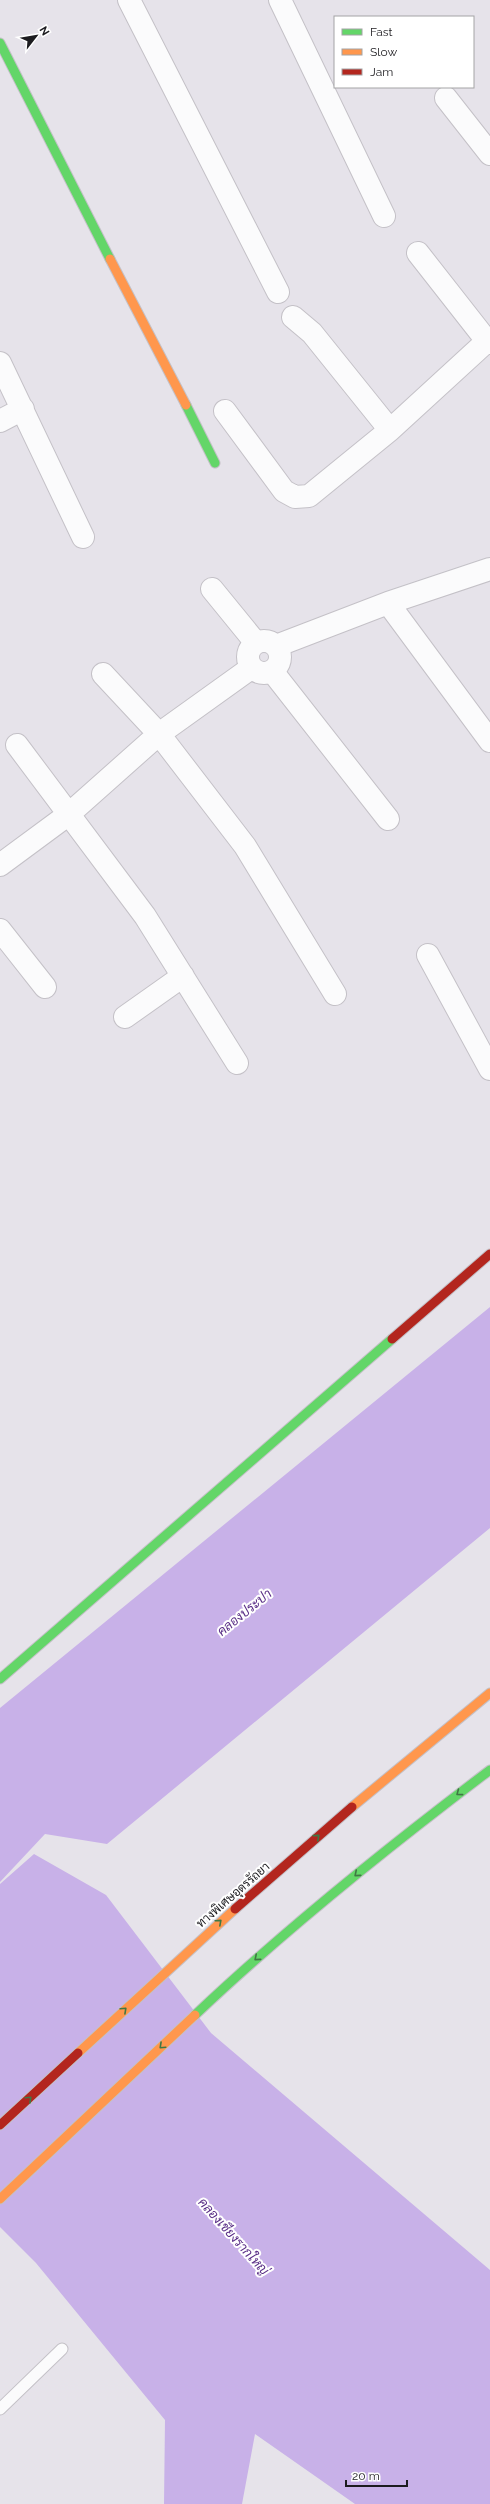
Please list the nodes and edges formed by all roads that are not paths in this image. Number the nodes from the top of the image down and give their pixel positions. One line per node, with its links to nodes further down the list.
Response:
1 (129, 0): 8 (street)
2 (280, 0): 6 (street)
3 (0, 43): 16 (main road)
4 (446, 98): 5 (street)
5 (490, 154)
6 (384, 216)
7 (418, 253): 10 (street)
8 (278, 292)
9 (293, 317): 15 (street)
10 (488, 342): 15 (street)
11 (0, 364): 12 (street)
12 (23, 409): 14 (street); 17 (street)
13 (225, 411): 15 (street)
14 (0, 421)
15 (390, 430)
16 (215, 463)
17 (83, 537)
18 (490, 569): 20 (street)
19 (212, 589): 21 (street)
20 (388, 603): 21 (street); 25 (street)
21 (266, 645): 22 (street)
22 (262, 670): 24 (street); 28 (street)
23 (103, 674): 24 (street)
24 (159, 734): 27 (street); 34 (street)
25 (490, 740)
26 (17, 745): 27 (street)
27 (69, 814): 29 (street); 32 (street)
28 (388, 819)
29 (0, 865)
30 (0, 930): 33 (street)
31 (428, 955): 37 (street)
32 (183, 976): 35 (street); 36 (street)
33 (45, 987)
34 (335, 994)
35 (125, 1017)
36 (237, 1063)
37 (490, 1069)
38 (490, 1254): 39 (main road)
39 (0, 1679)
40 (490, 1693): 42 (main road, ทางพิเศษอุดรรัถยา, one-way to 40)
41 (490, 1770): 43 (main road, one-way to 43)
42 (0, 2125)
43 (0, 2199)
44 (62, 2349): 45 (lane)
45 (0, 2409)

